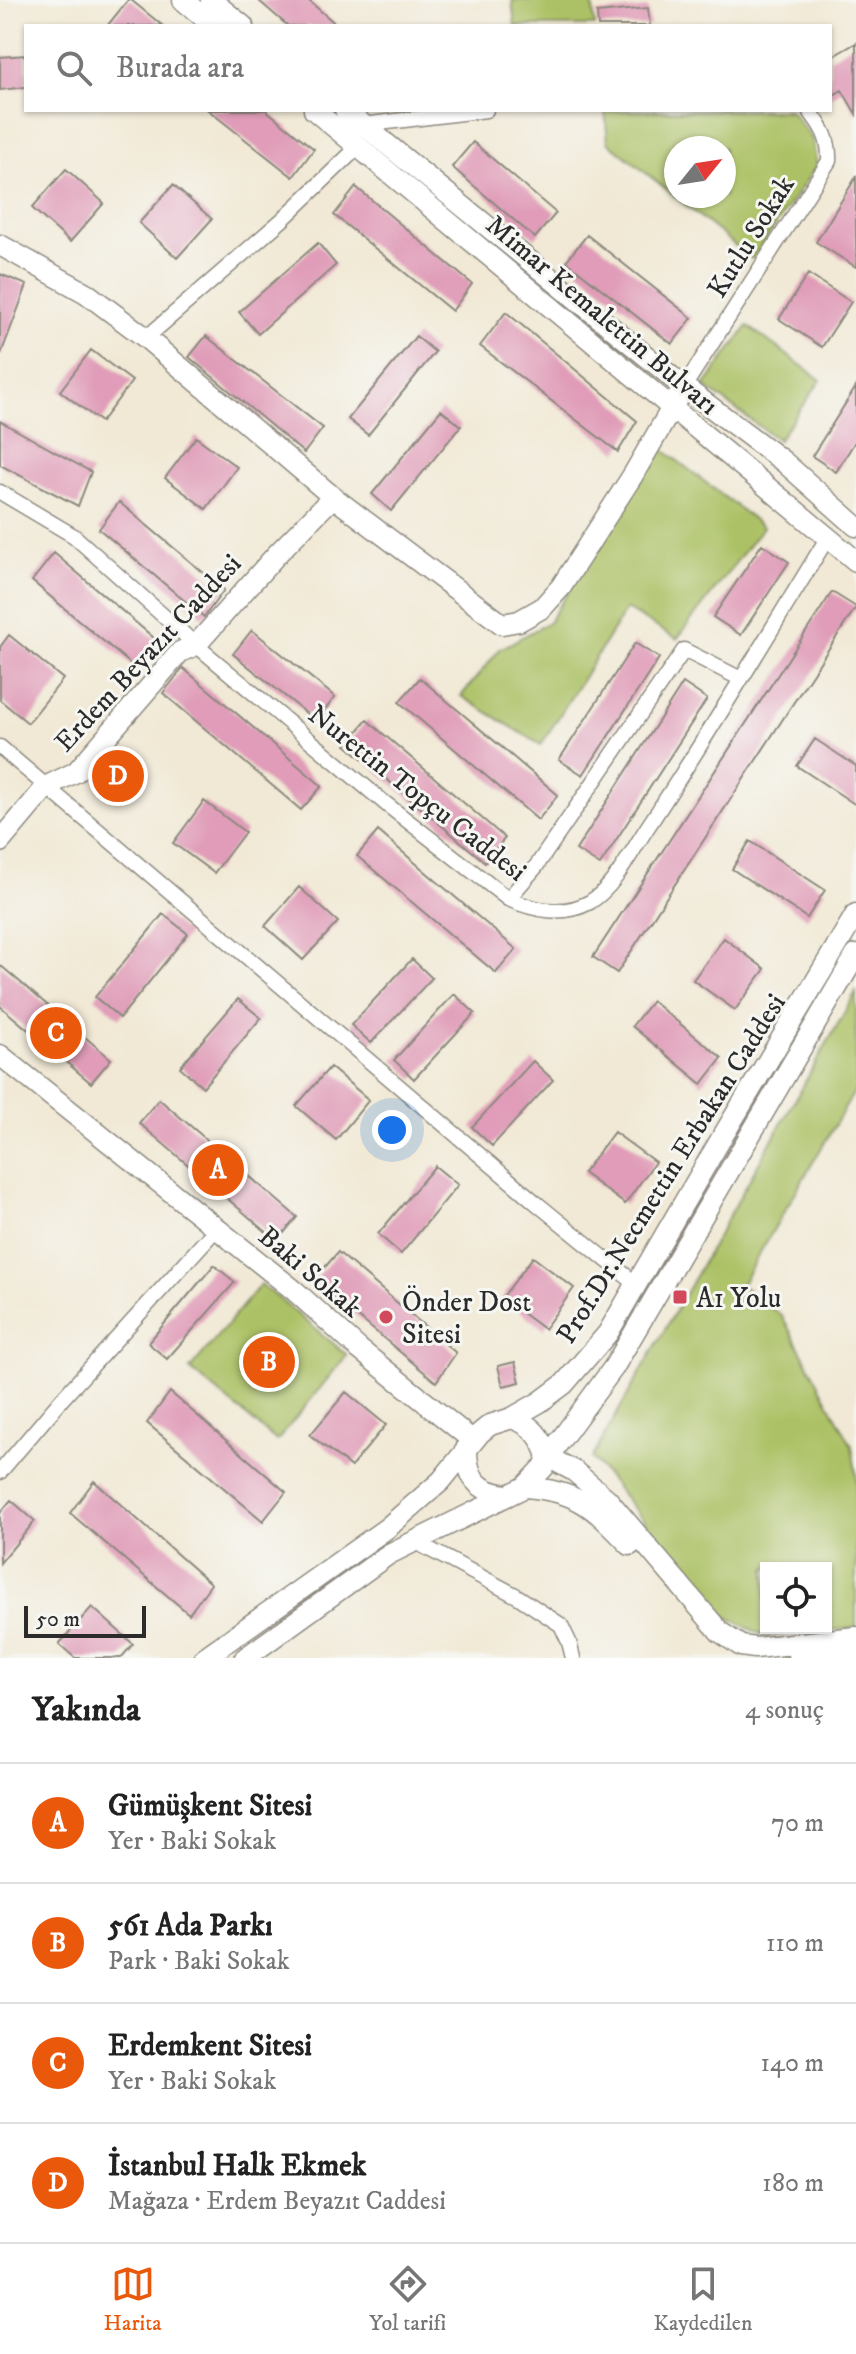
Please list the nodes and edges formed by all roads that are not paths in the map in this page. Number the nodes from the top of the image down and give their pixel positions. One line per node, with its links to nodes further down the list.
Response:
1 (183, 0): 3 (main road)
2 (211, 0): 4 (main road)
3 (212, 24)
4 (241, 24)
5 (316, 112): 10 (main road, Mimar Kemalettin Bulvarı)
6 (347, 112): 9 (main road, Mimar Kemalettin Bulvarı)
7 (470, 112): 9 (street)
8 (811, 112): 13 (street, Kutlu Sokak)
9 (363, 125): 13 (main road, Mimar Kemalettin Bulvarı)
10 (358, 147): 12 (street); 14 (main road, Mimar Kemalettin Bulvarı)
11 (0, 245): 12 (main road)
12 (146, 338): 16 (main road)
13 (684, 387): 14 (main road); 17 (main road, Mimar Kemalettin Bulvarı)
14 (673, 407): 16 (main road); 18 (main road, Mimar Kemalettin Bulvarı)
15 (0, 492): 20 (street, Nurettin Topçu Caddesi)
16 (333, 497): 20 (main road, Erdem Beyazıt Caddesi)
17 (856, 526)
18 (828, 537): 19 (main road, Mimar Kemalettin Bulvarı); 21 (street, Nurettin Topçu Caddesi)
19 (856, 561)
20 (196, 645): 23 (main road, Erdem Beyazıt Caddesi); 25 (street, Nurettin Topçu Caddesi)
21 (741, 679): 25 (street, Nurettin Topçu Caddesi); 25 (street)
22 (0, 747): 23 (street)
23 (47, 786): 24 (main road, Erdem Beyazıt Caddesi); 30 (street)
24 (0, 842)
25 (508, 899)
26 (856, 914): 30 (main road, Prof.Dr.Necmettin Erbakan Caddesi)
27 (856, 955): 33 (main road, Prof.Dr.Necmettin Erbakan Caddesi)
28 (0, 1055): 29 (main road, Baki Sokak)
29 (216, 1229): 32 (main road, Baki Sokak); 34 (street)
30 (636, 1284): 31 (main road, Prof.Dr.Necmettin Erbakan Caddesi)
31 (506, 1418): 32 (main road); 33 (main road)
32 (470, 1443): 35 (main road); 39 (main road)
33 (548, 1457): 35 (main road); 37 (main road)
34 (0, 1472)
35 (517, 1491): 36 (main road); 42 (main road)
36 (414, 1541): 40 (main road); 41 (street)
37 (856, 1637)
38 (856, 1652): 43 (main road)
39 (204, 1658)
40 (245, 1658)
41 (573, 1658)
42 (733, 1658)
43 (798, 1658)

